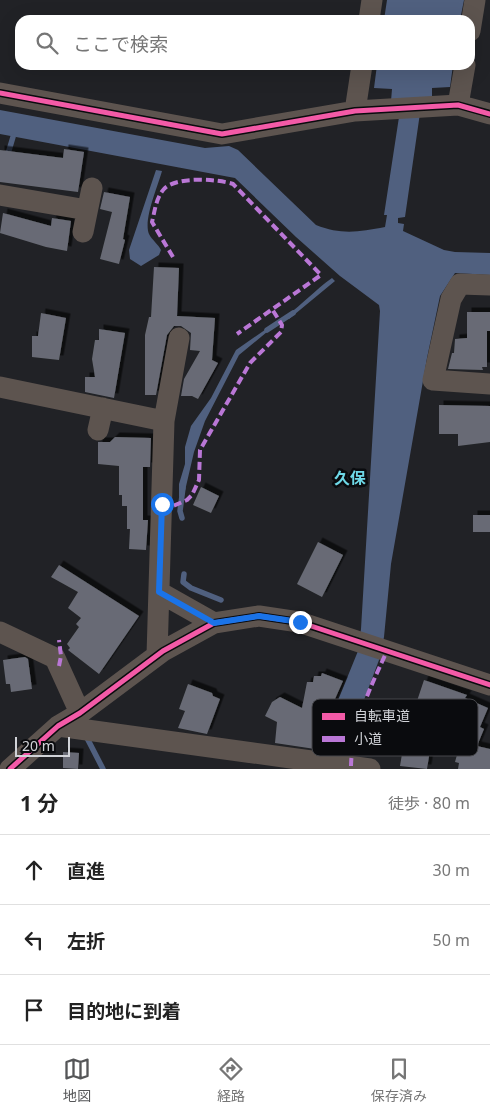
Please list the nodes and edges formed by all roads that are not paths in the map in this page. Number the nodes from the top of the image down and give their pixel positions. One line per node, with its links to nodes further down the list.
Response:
1 (372, 0): 3 (street)
2 (475, 0): 4 (street)
3 (370, 15)
4 (473, 15)
5 (361, 70): 9 (street)
6 (464, 70): 8 (street)
7 (0, 93): 9 (street)
8 (458, 106): 9 (street); 10 (street)
9 (355, 111)
10 (490, 114)
11 (92, 188): 13 (street)
12 (0, 195): 13 (street)
13 (87, 210): 14 (street)
14 (83, 232)
15 (490, 285): 17 (street)
16 (179, 338): 20 (street)
17 (490, 384)
18 (0, 387): 19 (street)
19 (103, 408): 20 (street); 21 (street)
20 (164, 421): 22 (street)
21 (98, 430)
22 (159, 592): 23 (street); 25 (street)
23 (214, 623): 25 (street); 26 (street)
24 (0, 632): 27 (street)
25 (157, 655): 27 (street)
26 (490, 685)
27 (80, 712): 28 (street)
28 (58, 726): 29 (street); 30 (street)
29 (218, 759): 31 (street)
30 (10, 769)
31 (370, 769)

